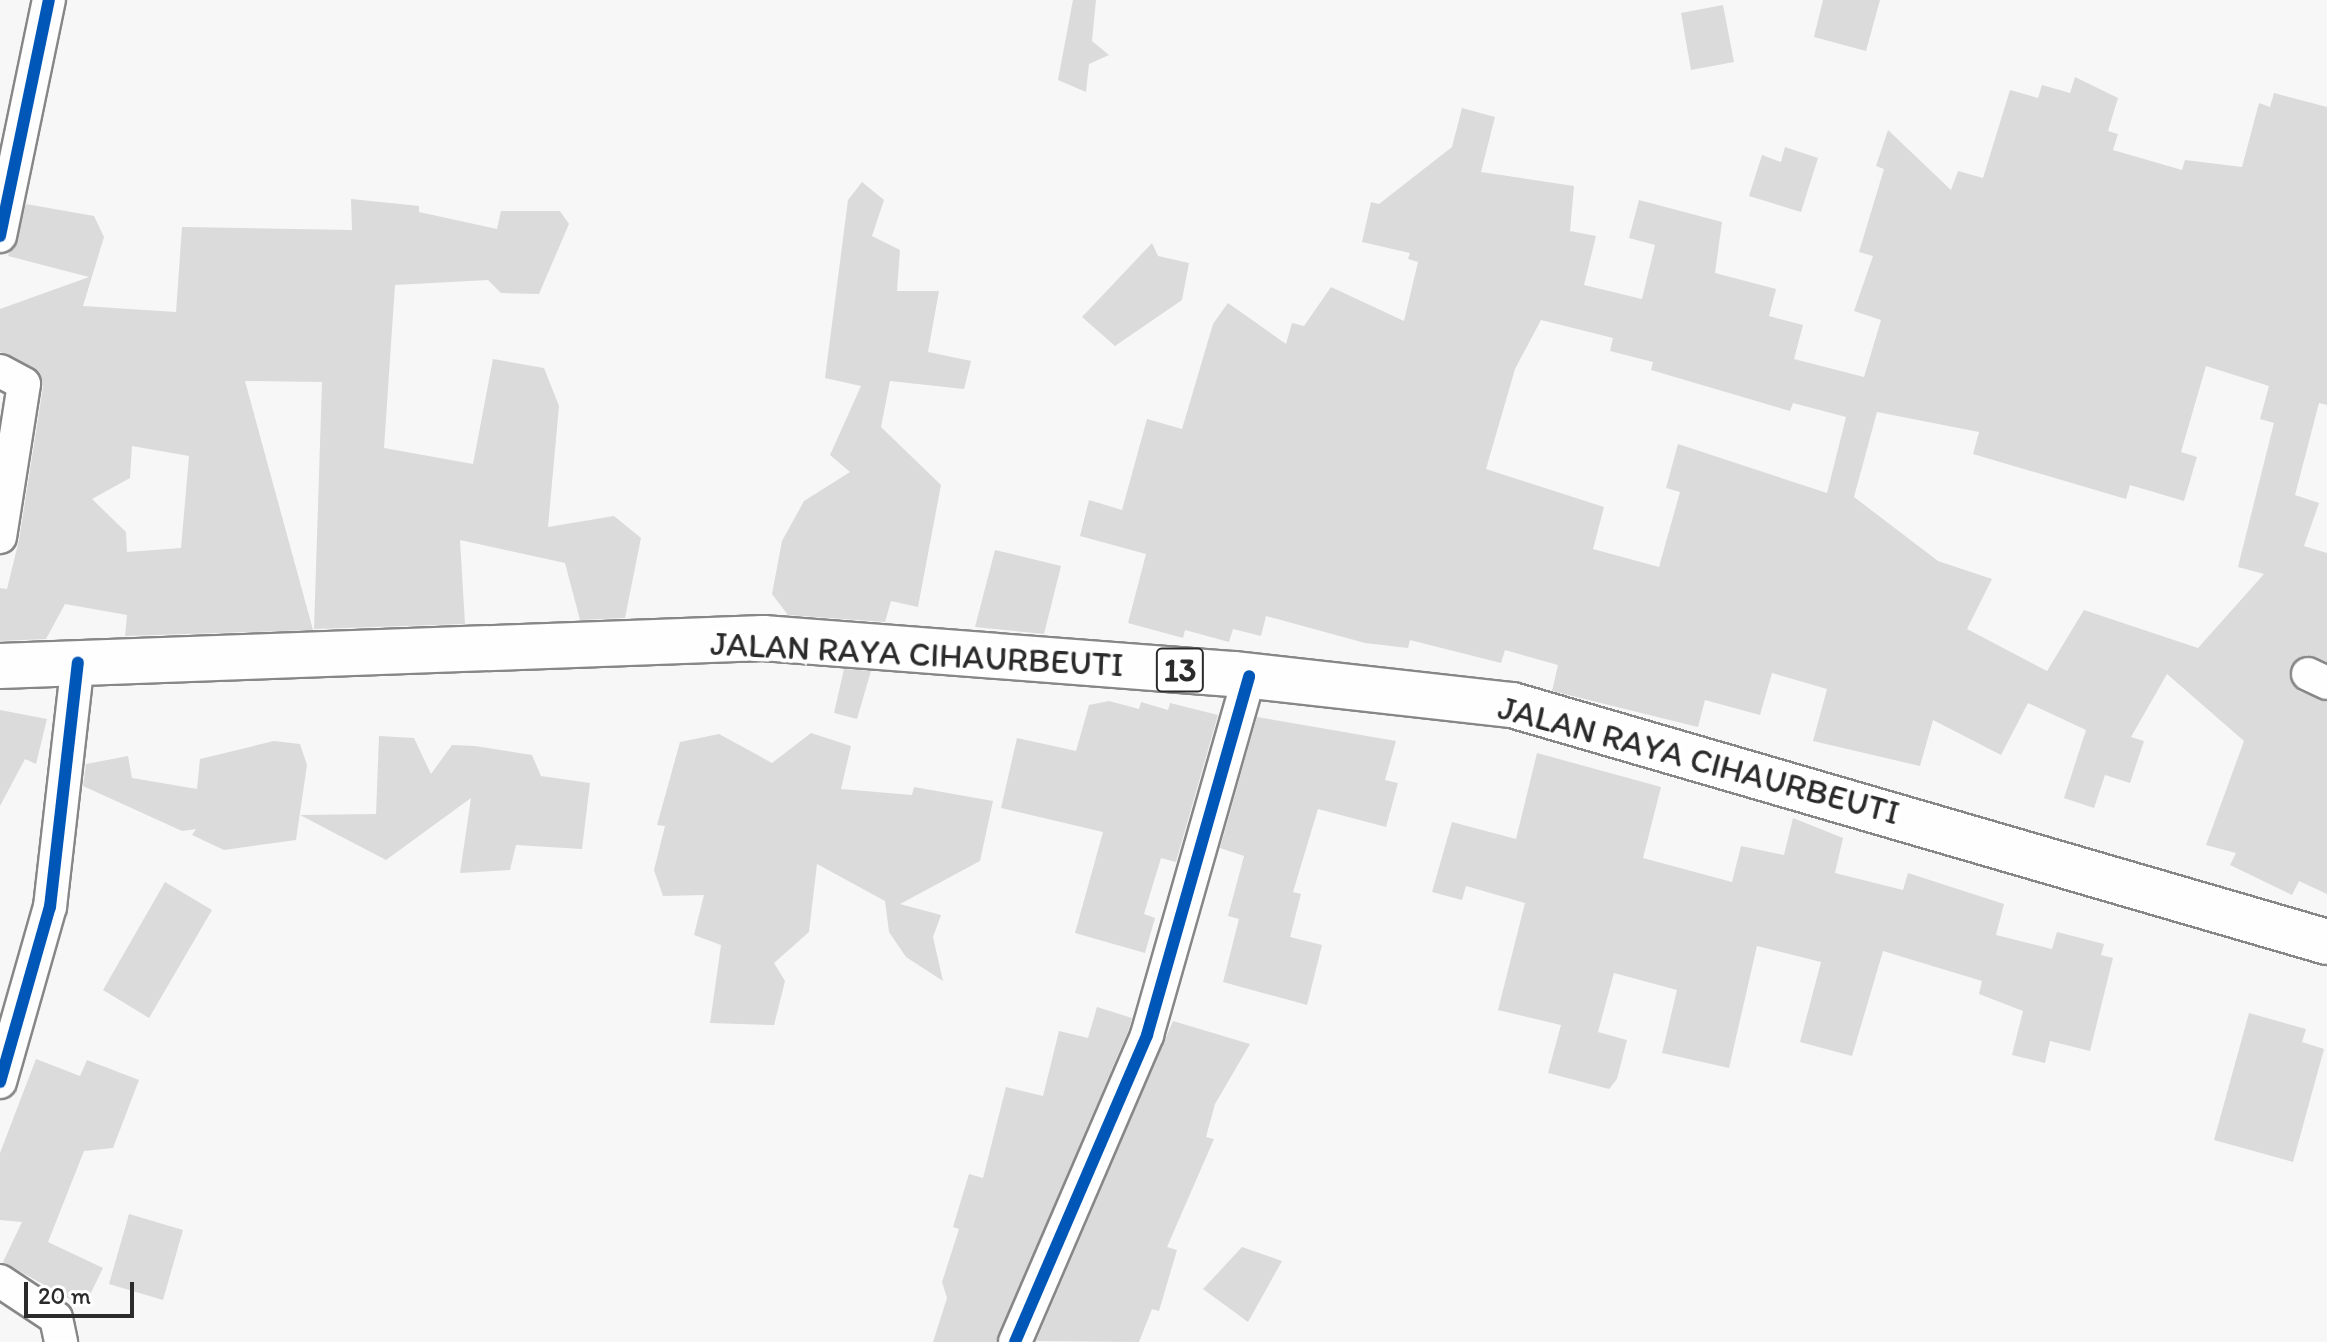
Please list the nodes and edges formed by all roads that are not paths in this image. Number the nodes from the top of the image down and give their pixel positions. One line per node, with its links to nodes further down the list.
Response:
1 (49, 0): 2 (street)
2 (0, 236)
3 (0, 371): 4 (street)
4 (0, 537)
5 (78, 663): 6 (highway, JALAN RAYA CIHAURBEUTI / 13); 7 (highway, JALAN RAYA CIHAURBEUTI / 13); 9 (street)
6 (0, 666)
7 (1249, 676): 8 (highway, JALAN RAYA CIHAURBEUTI / 13); 12 (street)
8 (2327, 942)
9 (0, 1082)
10 (0, 1281): 11 (street)
11 (61, 1342)
12 (1015, 1342)

